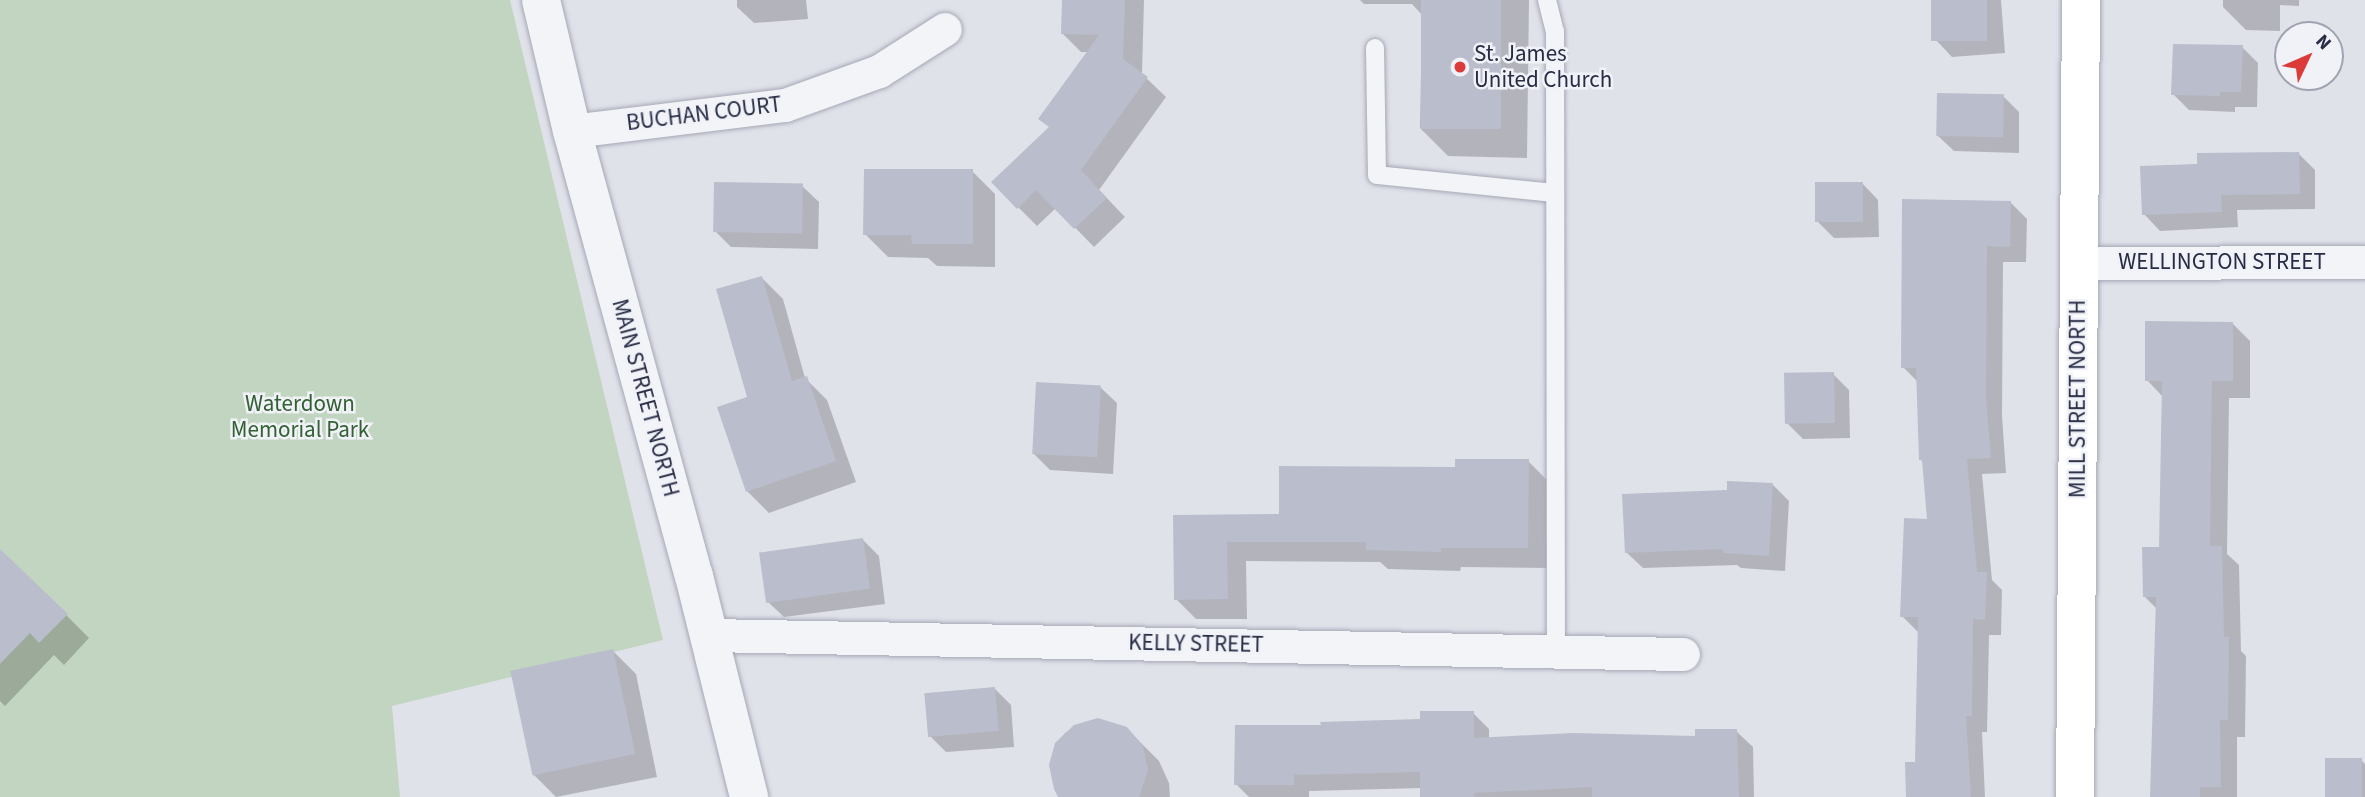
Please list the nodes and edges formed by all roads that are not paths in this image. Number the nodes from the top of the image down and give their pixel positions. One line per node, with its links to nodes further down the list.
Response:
1 (541, 0): 6 (street, MAIN STREET NORTH)
2 (1547, 0): 7 (lane)
3 (2081, 0): 9 (main road, MILL STREET NORTH)
4 (945, 29): 6 (street, BUCHAN COURT)
5 (1375, 48): 7 (lane)
6 (572, 131): 10 (street, MAIN STREET NORTH)
7 (1555, 193): 11 (lane)
8 (2365, 262): 9 (street, WELLINGTON STREET)
9 (2079, 263): 14 (main road, MILL STREET NORTH)
10 (709, 635): 11 (street, KELLY STREET); 13 (street, MAIN STREET NORTH)
11 (1556, 651): 12 (street, KELLY STREET)
12 (1683, 654)
13 (749, 797)
14 (2075, 797)

